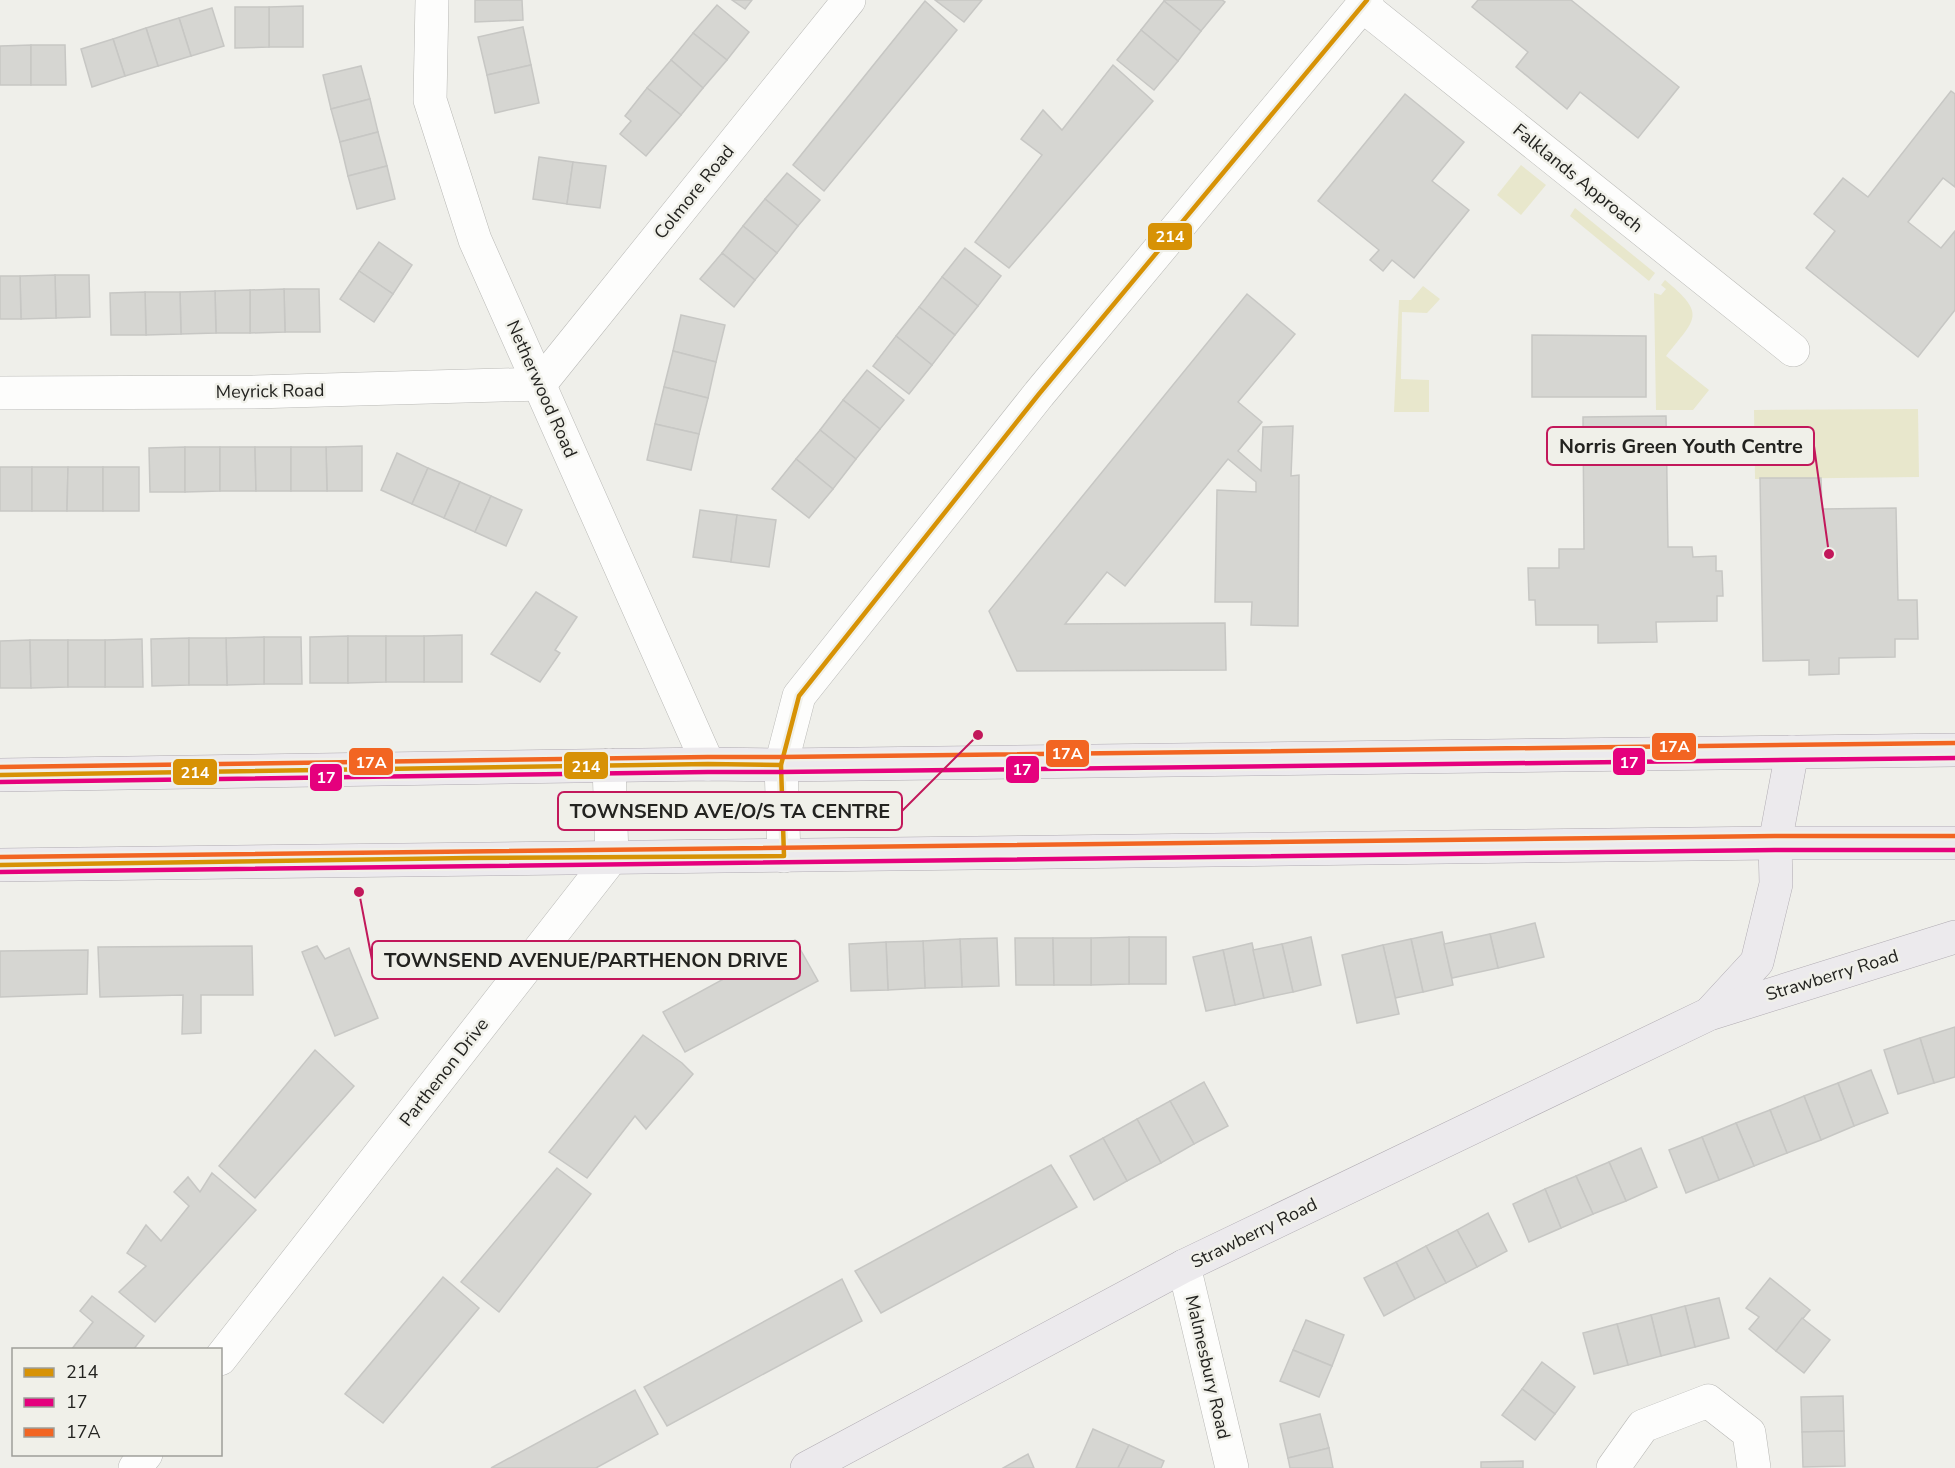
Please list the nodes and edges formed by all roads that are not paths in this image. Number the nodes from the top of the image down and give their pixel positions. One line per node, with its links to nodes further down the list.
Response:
1 (432, 0): 5 (street, Netherwood Road)
2 (849, 0): 5 (street, Colmore Road)
3 (1365, 3): 4 (street, Falklands Approach); 11 (street)
4 (1793, 350)
5 (540, 384): 6 (street, Meyrick Road); 9 (street, Netherwood Road)
6 (0, 393)
7 (1955, 750): 8 (main road)
8 (1792, 752): 11 (main road); 13 (main road, Strawberry Road)
9 (708, 764): 10 (main road); 11 (main road)
10 (609, 765): 12 (main road); 16 (street)
11 (781, 765): 15 (street)
12 (0, 775)
13 (1775, 843): 14 (main road); 15 (main road); 19 (main road, Strawberry Road)
14 (1955, 843)
15 (784, 856): 16 (main road)
16 (612, 857): 17 (main road); 21 (street, Parthenon Drive)
17 (0, 865)
18 (1955, 937): 19 (main road, Strawberry Road)
19 (1709, 1014): 20 (main road, Strawberry Road)
20 (1184, 1266): 24 (main road, Strawberry Road); 25 (street, Malmesbury Road)
21 (222, 1356)
22 (145, 1456): 23 (street)
23 (135, 1468)
24 (807, 1468)
25 (1232, 1468)
26 (1612, 1468): 27 (street)
27 (1754, 1468)

